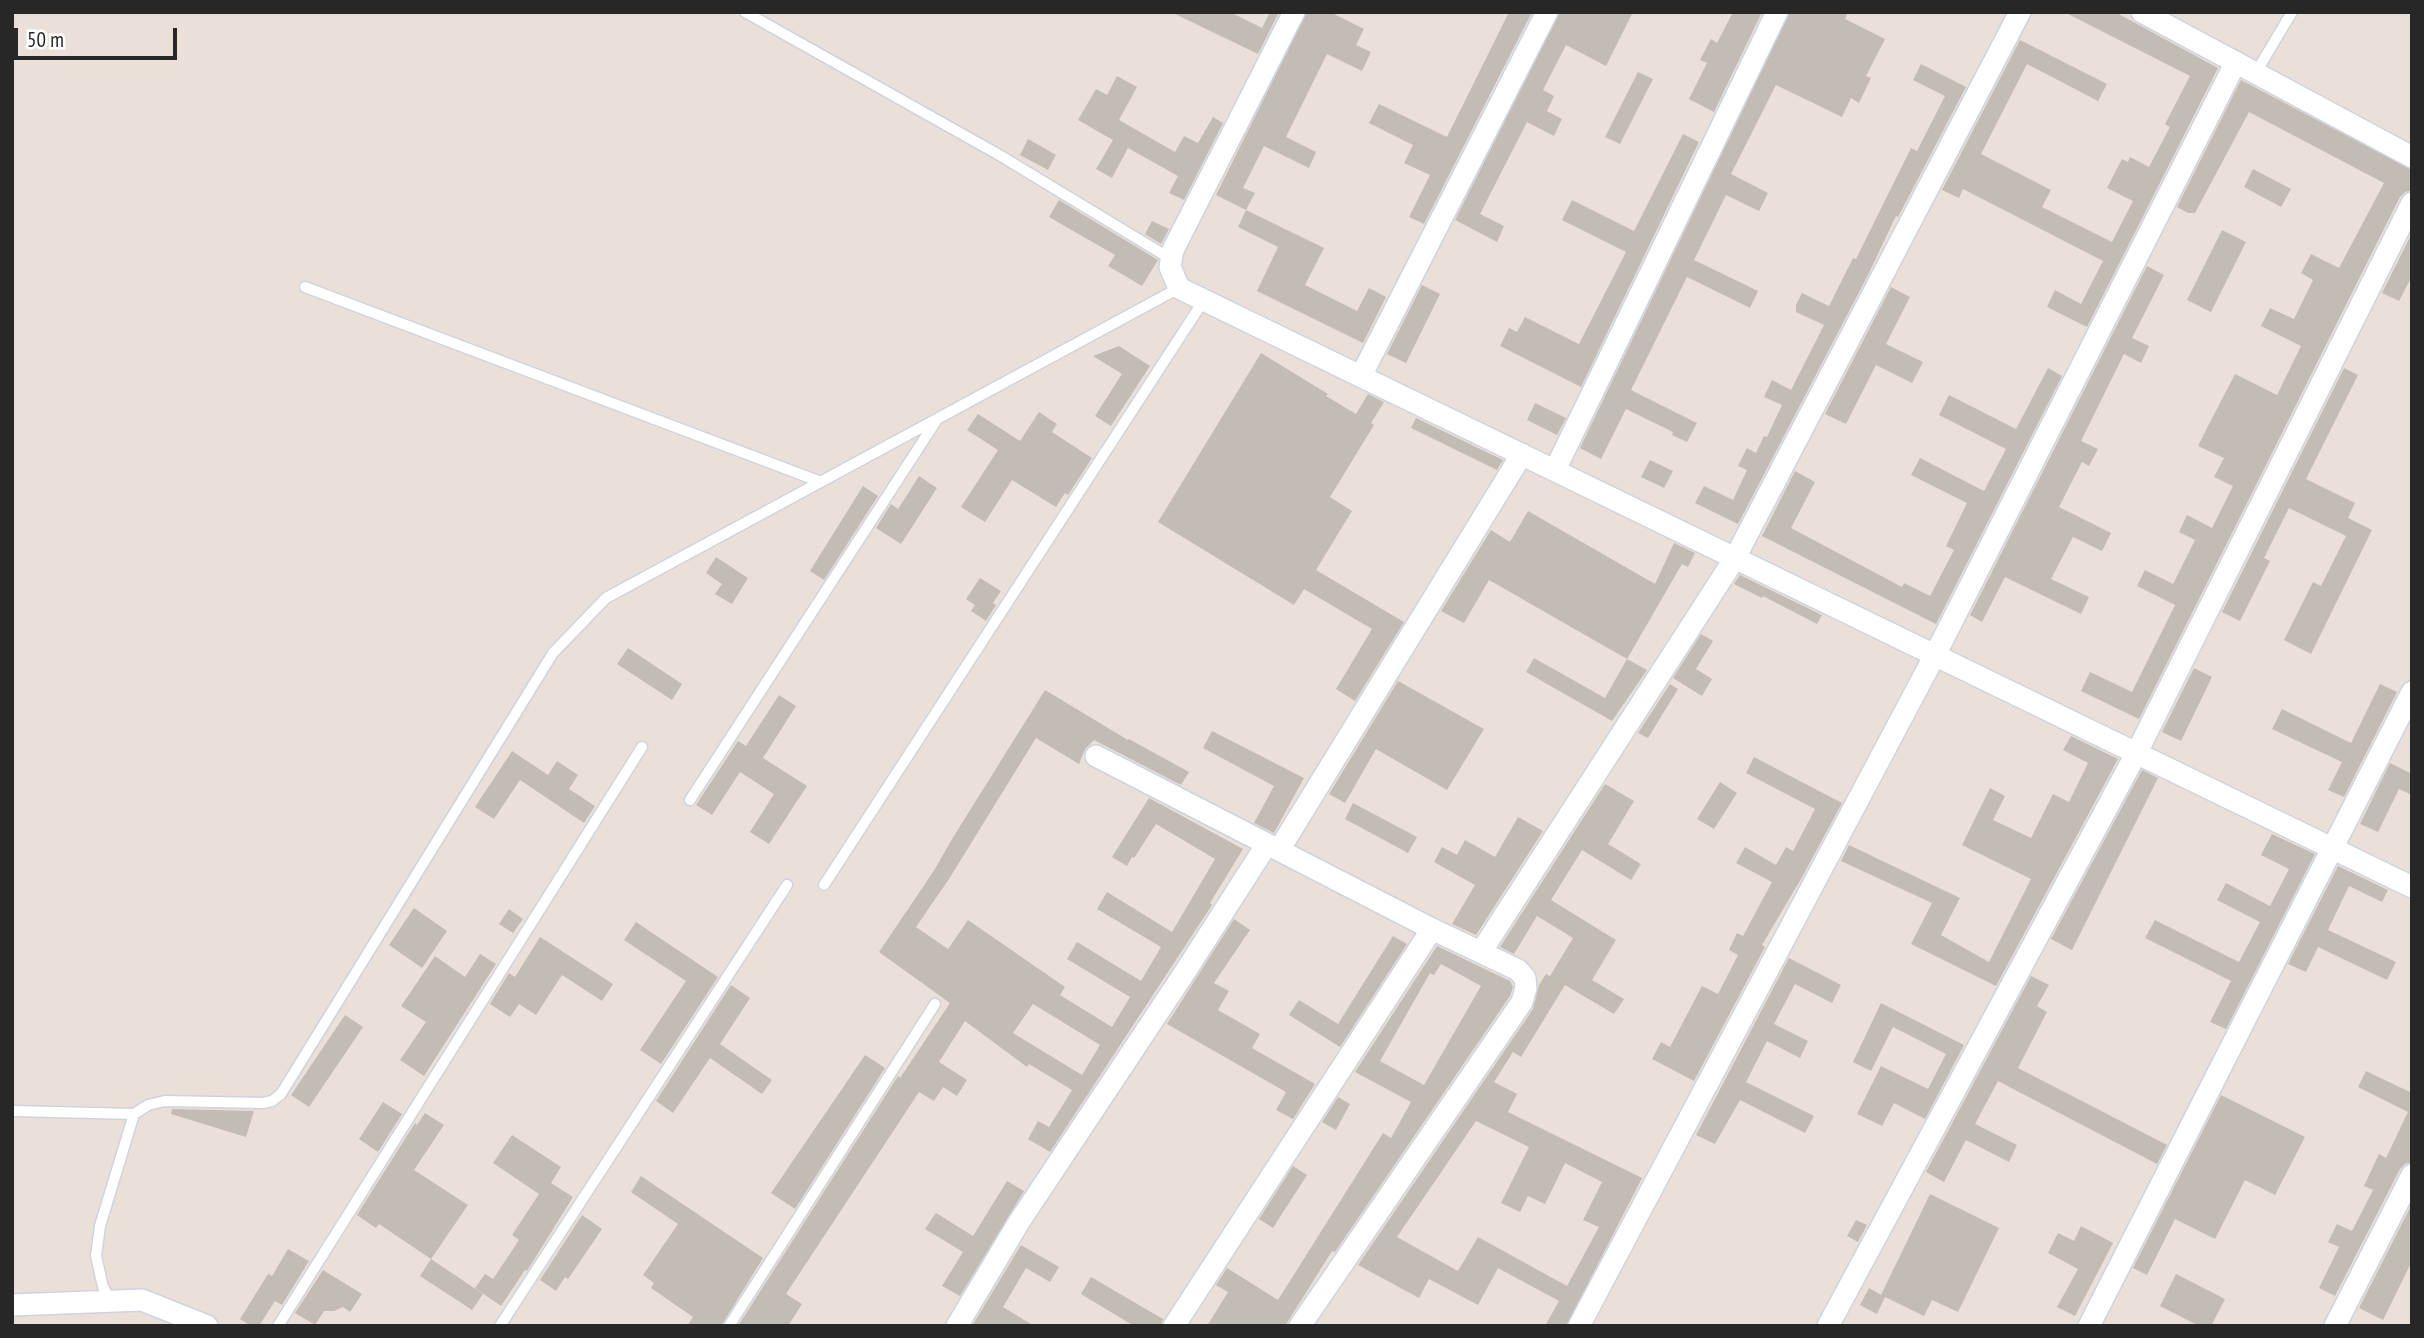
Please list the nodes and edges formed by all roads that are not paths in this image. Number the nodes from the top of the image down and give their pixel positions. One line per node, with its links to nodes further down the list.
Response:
1 (745, 12): 12 (lane)
2 (1294, 12): 12 (street)
3 (1547, 12): 16 (street)
4 (1777, 12): 19 (street)
5 (2020, 12): 21 (street)
6 (2142, 12): 8 (street)
7 (2292, 12): 9 (lane)
8 (2236, 62): 9 (street); 22 (street)
9 (2255, 74): 10 (street)
10 (2412, 157)
11 (2412, 203): 25 (street)
12 (1171, 259): 14 (street)
13 (305, 287): 20 (lane)
14 (1179, 288): 15 (street); 17 (lane)
15 (1204, 300): 16 (street); 31 (lane)
16 (1362, 376): 18 (street)
17 (938, 419): 20 (lane); 27 (lane)
18 (1522, 454): 19 (street); 28 (street)
19 (1555, 470): 21 (street)
20 (821, 482): 37 (lane)
21 (1735, 558): 22 (street); 34 (street)
22 (1935, 655): 25 (street); 48 (street)
23 (2412, 692): 29 (street)
24 (642, 747): 42 (lane)
25 (2137, 752): 29 (street); 49 (street)
26 (1096, 756): 28 (street)
27 (690, 800)
28 (1273, 847): 33 (street); 45 (street)
29 (2334, 847): 32 (street); 50 (street)
30 (787, 884): 43 (lane)
31 (824, 884)
32 (2412, 887)
33 (1432, 929): 34 (street); 46 (street)
34 (1481, 952): 47 (street)
35 (935, 1004): 44 (lane)
36 (12, 1111): 37 (lane)
37 (134, 1114): 39 (lane)
38 (2412, 1175): 51 (street)
39 (111, 1301): 40 (street); 41 (street)
40 (12, 1305)
41 (206, 1326)
42 (278, 1326)
43 (500, 1326)
44 (729, 1326)
45 (957, 1326)
46 (1174, 1326)
47 (1300, 1326)
48 (1579, 1326)
49 (1828, 1326)
50 (2089, 1326)
51 (2335, 1326)

